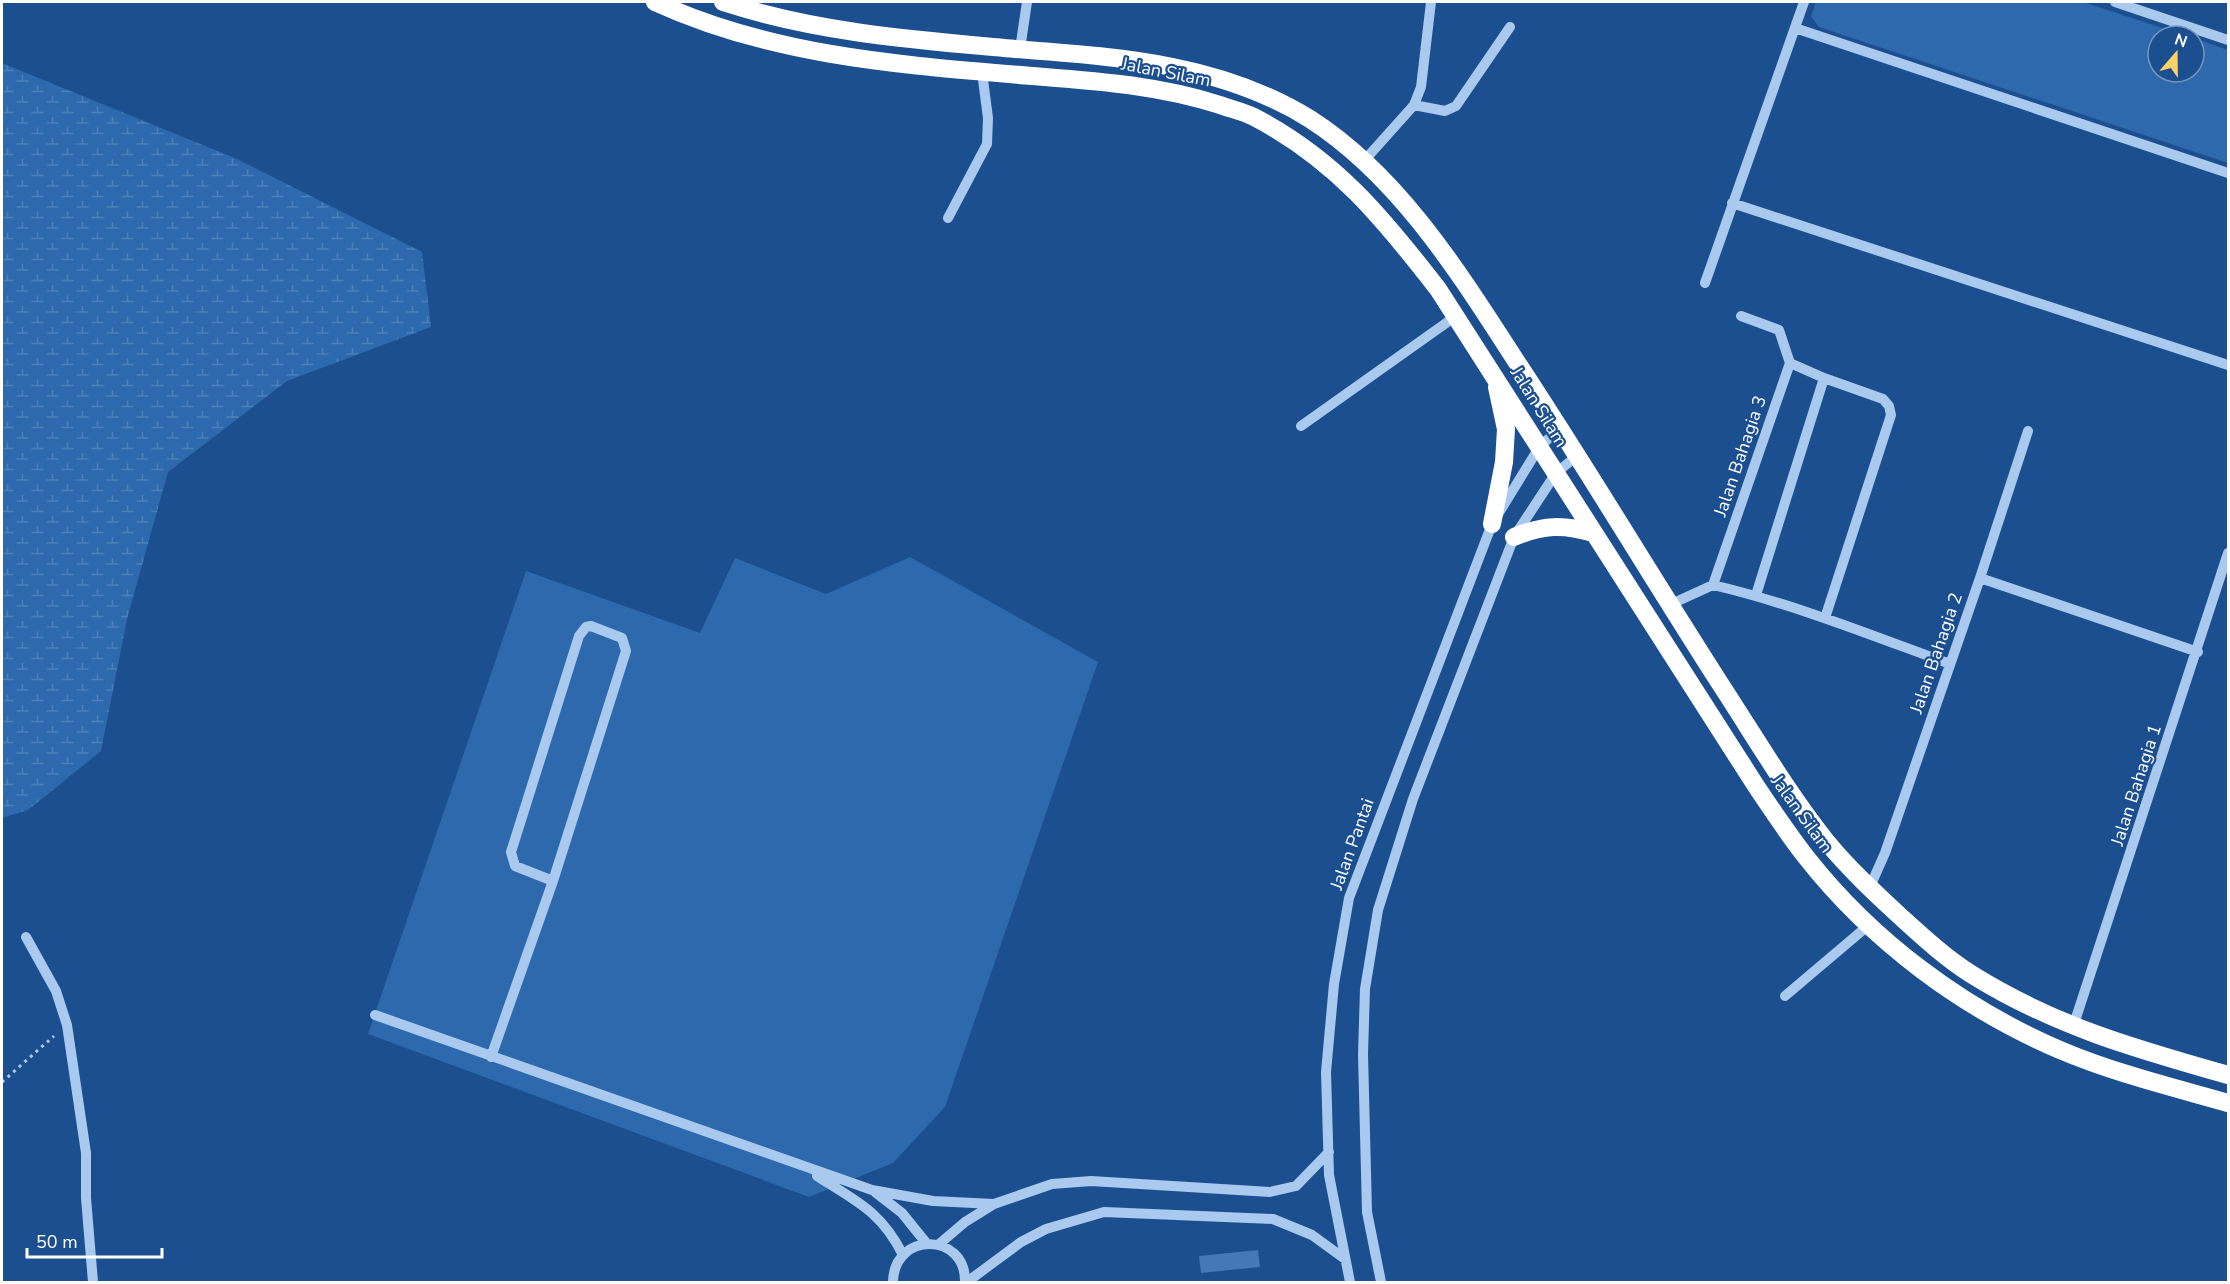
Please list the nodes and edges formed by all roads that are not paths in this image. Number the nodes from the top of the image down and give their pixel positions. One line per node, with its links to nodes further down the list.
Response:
1 (655, 2): 11 (highway, Jalan Silam)
2 (723, 2): 10 (highway, Jalan Silam)
3 (1027, 2): 10 (street)
4 (1431, 2): 12 (street)
5 (1804, 2): 8 (street)
6 (2115, 2): 9 (street)
7 (1510, 27): 12 (street)
8 (1795, 28): 14 (street); 15 (street)
9 (2229, 40)
10 (1020, 49): 13 (highway, Jalan Silam)
11 (982, 72): 16 (street); 18 (highway, Jalan Silam)
12 (1414, 105): 13 (street)
13 (1364, 162): 25 (highway, Jalan Silam)
14 (2229, 173)
15 (1732, 203): 17 (street); 21 (street)
16 (948, 218)
17 (1705, 283)
18 (1456, 316): 22 (highway, Jalan Silam); 24 (street)
19 (1741, 316): 20 (street)
20 (1790, 363): 23 (street); 35 (street, Jalan Bahagia 3)
21 (2229, 365)
22 (1495, 375): 27 (highway, Jalan Silam); 30 (highway)
23 (1824, 378): 36 (street); 38 (street)
24 (1301, 426)
25 (1560, 429): 27 (street, Jalan Pantai); 28 (highway, Jalan Silam)
26 (2028, 431): 34 (street)
27 (1540, 446): 29 (highway, Jalan Silam); 30 (street, Jalan Pantai)
28 (1578, 455): 29 (street); 37 (highway, Jalan Silam)
29 (1556, 473): 31 (highway, Jalan Silam); 32 (street)
30 (1492, 524): 51 (street, Jalan Pantai)
31 (1593, 533): 32 (highway); 43 (highway, Jalan Silam)
32 (1514, 537): 62 (street)
33 (2229, 553): 39 (street, Jalan Bahagia 1)
34 (1980, 578): 39 (street, Jalan Bahagia 2); 40 (street, Jalan Bahagia 2)
35 (1713, 585): 36 (street); 37 (street)
36 (1756, 595): 38 (street)
37 (1669, 605): 42 (highway, Jalan Silam)
38 (1825, 618): 40 (street)
39 (2198, 652): 47 (street, Jalan Bahagia 1)
40 (1950, 664): 42 (street, Jalan Bahagia 2)
41 (553, 881): 41 (street); 48 (street)
42 (1869, 888): 47 (highway, Jalan Silam)
43 (1870, 924): 45 (street); 50 (highway, Jalan Silam)
44 (26, 937): 58 (street)
45 (1785, 996)
46 (375, 1015): 48 (street)
47 (2073, 1027): 49 (highway, Jalan Silam)
48 (491, 1057): 52 (street)
49 (2229, 1075)
50 (2229, 1103)
51 (1329, 1152): 54 (street); 57 (street, Jalan Pantai)
52 (802, 1167): 53 (street); 56 (street)
53 (872, 1190): 54 (street); 55 (street)
54 (994, 1204): 55 (street)
55 (933, 1244): 56 (street); 60 (street)
56 (903, 1256): 59 (street)
57 (1345, 1259): 60 (street); 61 (street, Jalan Pantai)
58 (93, 1282)
59 (893, 1282)
60 (966, 1282)
61 (1350, 1282)
62 (1381, 1282)

